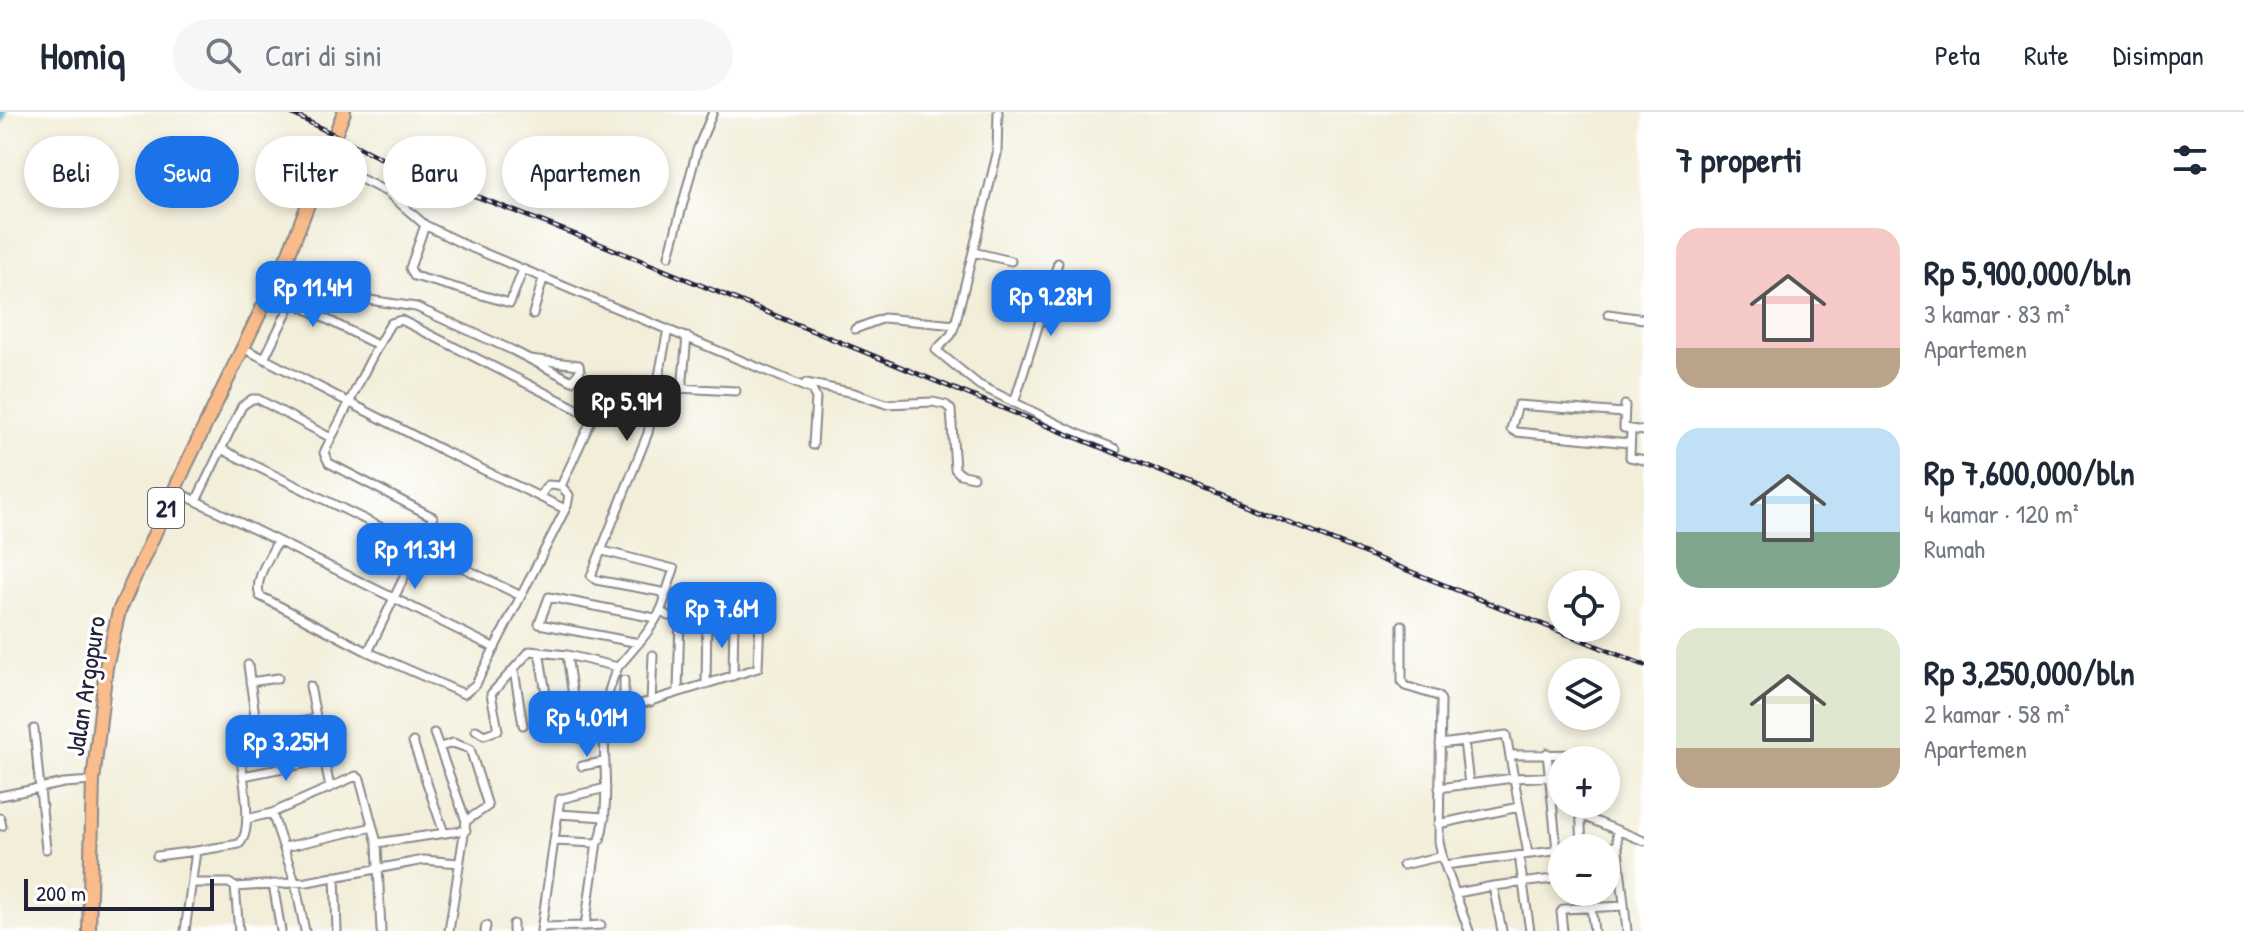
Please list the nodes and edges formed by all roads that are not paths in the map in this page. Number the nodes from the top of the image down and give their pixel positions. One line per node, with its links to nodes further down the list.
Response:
1 (344, 112): 4 (highway, Jalan Argopuro / 21)
2 (713, 112): 9 (street)
3 (998, 112): 8 (street)
4 (335, 136)
5 (367, 182): 7 (street)
6 (307, 208): 23 (highway, Jalan Argopuro / 21)
7 (425, 225): 12 (street); 12 (street)
8 (973, 252): 10 (street); 18 (street)
9 (669, 256)
10 (1011, 261)
11 (1058, 263): 31 (street)
12 (523, 270): 13 (street)
13 (543, 279): 15 (street); 19 (street)
14 (317, 313): 22 (street); 24 (street); 25 (street)
15 (533, 314)
16 (1608, 314): 17 (street)
17 (1644, 319)
18 (955, 325): 20 (street); 31 (street)
19 (668, 329): 21 (street); 27 (street)
20 (855, 329)
21 (687, 337): 26 (street); 28 (street)
22 (377, 345): 30 (street); 41 (street)
23 (243, 348): 24 (street); 42 (highway, Jalan Argopuro / 21)
24 (264, 359): 30 (street)
25 (530, 359): 25 (street)
26 (788, 379): 36 (street); 40 (street)
27 (657, 387): 28 (street); 48 (street)
28 (682, 389): 29 (street)
29 (736, 391)
30 (351, 403): 34 (street); 43 (street)
31 (1014, 403): 38 (street)
32 (1631, 430): 33 (street); 35 (street); 35 (street)
33 (1644, 431)
34 (331, 438): 37 (street); 47 (street)
35 (1629, 443): 39 (street)
36 (813, 445)
37 (221, 449): 44 (street); 47 (street)
38 (1116, 449)
39 (1644, 460)
40 (973, 477)
41 (561, 486): 43 (street); 45 (street)
42 (174, 490): 44 (street); 96 (highway, Jalan Argopuro / 21)
43 (540, 496): 45 (street)
44 (196, 501): 46 (street)
45 (565, 509): 49 (street)
46 (277, 542): 50 (street); 60 (street)
47 (419, 547): 49 (street); 50 (street)
48 (603, 551): 51 (street); 51 (street)
49 (521, 596): 58 (street)
50 (394, 598): 58 (street); 60 (street)
51 (665, 598): 52 (street)
52 (657, 615): 53 (street); 57 (street); 57 (street)
53 (680, 615): 54 (street); 72 (street)
54 (707, 615): 55 (street); 70 (street)
55 (734, 615): 66 (street); 66 (street)
56 (1402, 625): 86 (street)
57 (639, 643): 64 (street)
58 (495, 648): 60 (street)
59 (539, 651): 61 (street); 65 (street); 75 (street)
60 (368, 652)
61 (567, 655): 64 (street); 74 (street)
62 (653, 655): 73 (street)
63 (248, 665): 69 (street)
64 (618, 667): 74 (street)
65 (514, 670): 77 (street); 80 (street)
66 (733, 676): 70 (street)
67 (278, 678): 69 (street)
68 (624, 680): 73 (street)
69 (250, 682): 79 (street)
70 (706, 684): 72 (street)
71 (310, 686): 76 (street)
72 (678, 692): 73 (street)
73 (651, 702)
74 (607, 705): 82 (street)
75 (549, 712)
76 (315, 719): 79 (street); 90 (street)
77 (523, 725)
78 (34, 729): 98 (street)
79 (257, 730): 93 (street)
80 (476, 730)
81 (434, 733): 87 (street)
82 (605, 734): 83 (street); 91 (street)
83 (578, 738)
84 (1464, 741): 86 (street); 89 (street); 97 (street)
85 (413, 742): 113 (street)
86 (1440, 744): 101 (street)
87 (440, 747): 110 (street); 110 (street)
88 (1547, 753): 89 (street); 94 (street)
89 (1510, 755): 95 (street)
90 (323, 760): 93 (street); 99 (street)
91 (603, 762): 92 (street); 100 (street)
92 (582, 766)
93 (243, 776): 108 (street)
94 (1548, 776): 95 (street)
95 (1513, 778): 97 (street); 103 (street)
96 (93, 781): 98 (street); 147 (highway, Jalan Argopuro / 21)
97 (1469, 784): 101 (street)
98 (39, 787): 102 (street); 120 (street)
99 (330, 788): 104 (street); 111 (street)
100 (606, 788): 105 (street); 106 (street)
101 (1439, 788): 109 (street)
102 (0, 796)
103 (1519, 807): 109 (street); 123 (street)
104 (272, 813): 108 (street); 119 (street)
105 (558, 814): 106 (street); 115 (street)
106 (605, 817): 117 (street)
107 (1587, 818): 112 (street)
108 (247, 819): 121 (street)
109 (1438, 824): 125 (street)
110 (466, 825): 113 (street); 127 (street)
111 (373, 827): 118 (street); 119 (street)
112 (1616, 831): 114 (street); 116 (street)
113 (444, 833): 118 (street)
114 (1616, 834)
115 (554, 841): 117 (street); 145 (street)
116 (1644, 841)
117 (597, 842): 144 (street)
118 (377, 843): 130 (street)
119 (285, 847): 134 (street)
120 (46, 849)
121 (196, 851): 124 (street); 136 (street)
122 (1548, 851): 123 (street)
123 (1528, 854): 126 (street)
124 (157, 856)
125 (1442, 856): 128 (street); 129 (street)
126 (1519, 856): 129 (street); 135 (street)
127 (459, 863): 130 (street); 154 (street)
128 (1403, 865)
129 (1445, 865): 140 (street)
130 (379, 868): 132 (street); 153 (street)
131 (1620, 874): 141 (street)
132 (335, 876): 134 (street); 152 (street)
133 (1548, 879): 135 (street)
134 (295, 882): 137 (street); 151 (street)
135 (1522, 882): 138 (street); 157 (street)
136 (194, 883): 139 (street); 148 (street)
137 (273, 884): 139 (street); 150 (street)
138 (1493, 886): 140 (street); 156 (street)
139 (235, 887): 149 (street)
140 (1457, 893): 155 (street)
141 (1624, 906): 142 (street); 160 (street)
142 (1591, 907): 158 (street); 159 (street)
143 (601, 925): 144 (street)
144 (585, 926): 146 (street)
145 (541, 929): 146 (street)
146 (572, 929)
147 (89, 931)
148 (185, 931)
149 (239, 931)
150 (281, 931)
151 (305, 931)
152 (337, 931)
153 (381, 931)
154 (449, 931)
155 (1469, 931)
156 (1502, 931)
157 (1530, 931)
158 (1563, 931)
159 (1594, 931)
160 (1627, 931)

